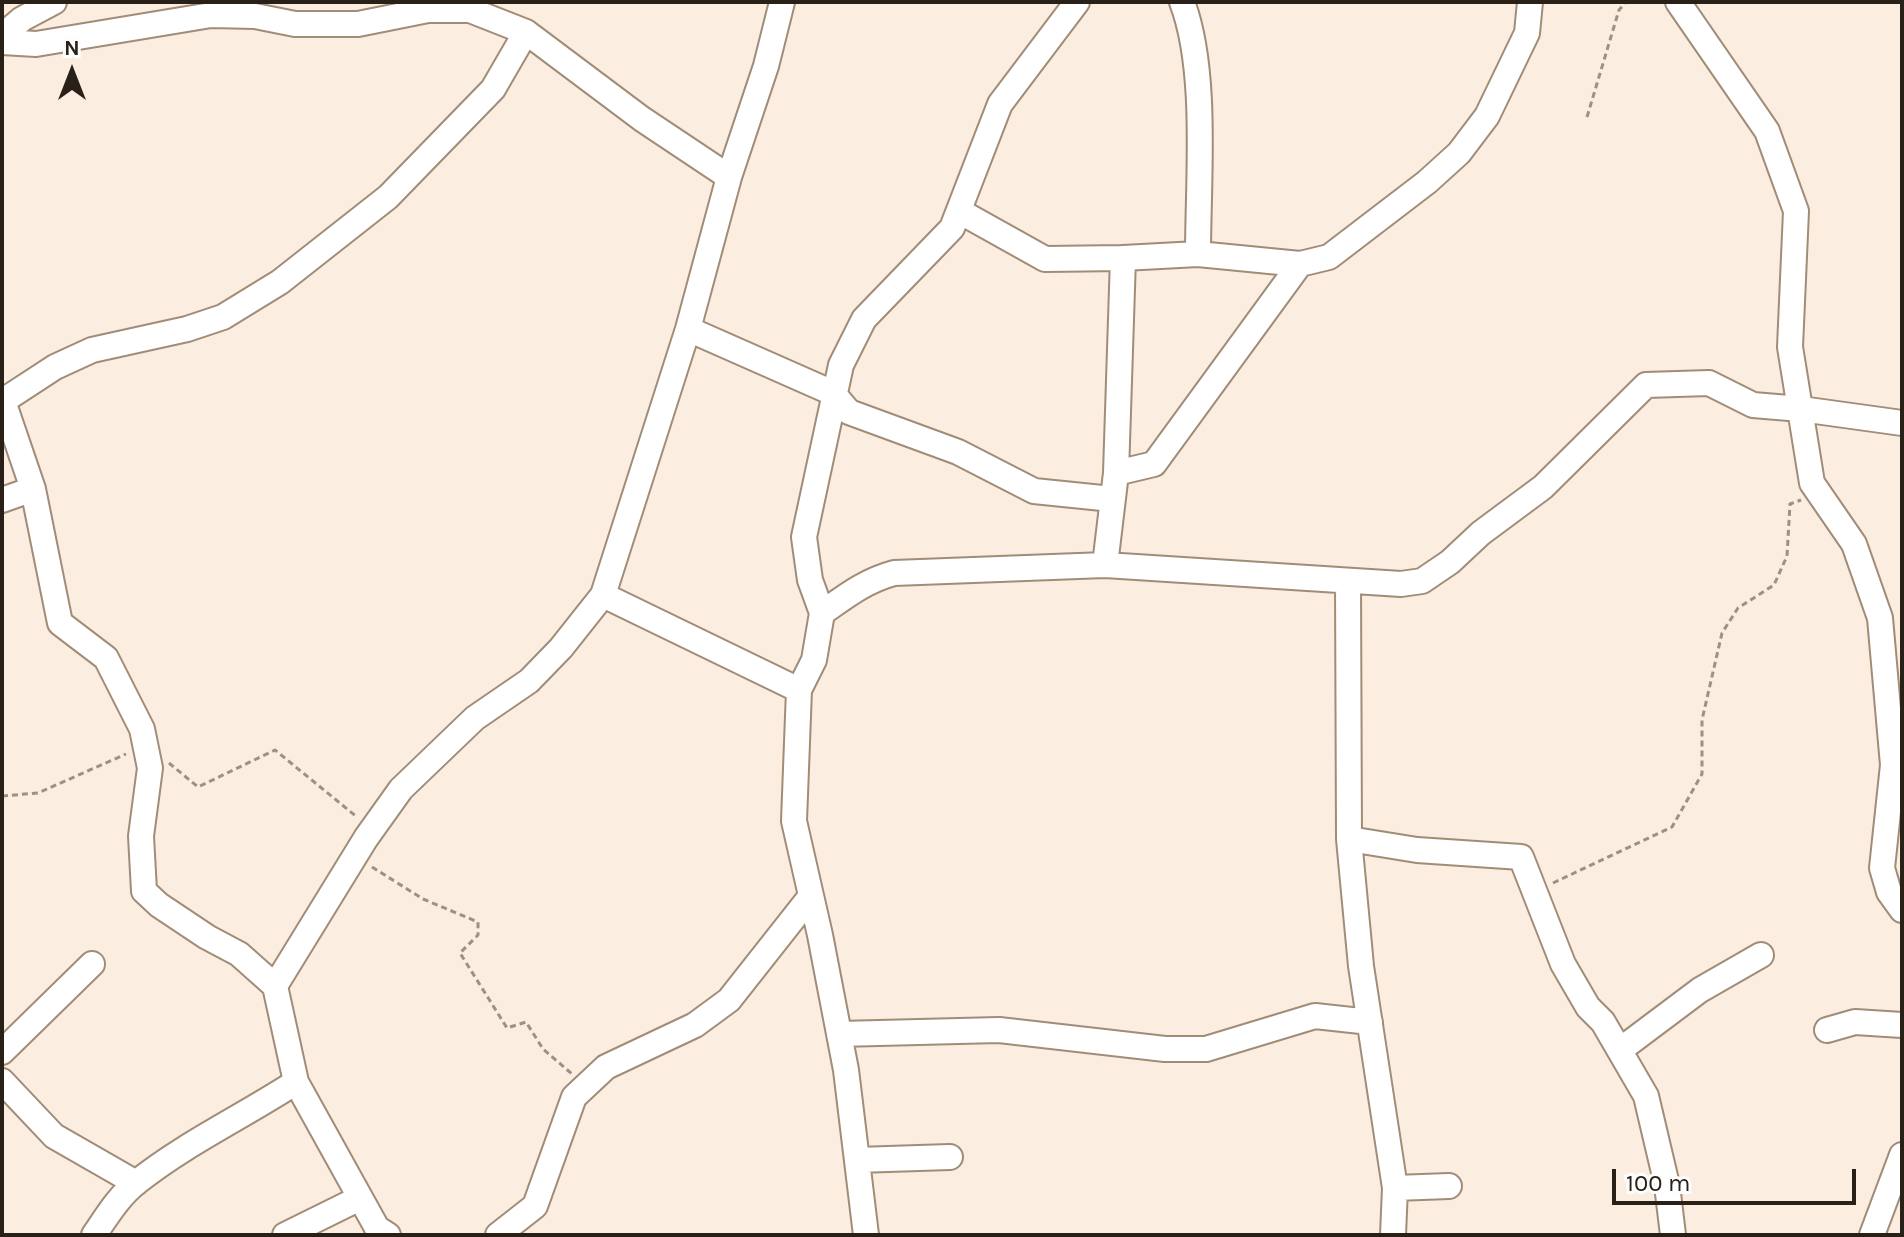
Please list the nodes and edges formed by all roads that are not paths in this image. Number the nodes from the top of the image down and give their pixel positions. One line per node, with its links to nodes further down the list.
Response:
1 (54, 2): 8 (street)
2 (782, 2): 9 (street)
3 (1077, 2): 10 (street)
4 (1182, 2): 11 (street)
5 (1530, 2): 13 (street)
6 (1678, 2): 17 (street)
7 (526, 32): 8 (street); 9 (street); 16 (street)
8 (2, 39)
9 (729, 177): 14 (street)
10 (959, 211): 12 (street); 15 (street)
11 (1198, 254): 12 (street); 13 (street)
12 (1123, 258): 19 (street)
13 (1300, 264): 19 (street)
14 (688, 329): 15 (street); 25 (street)
15 (833, 393): 21 (street); 26 (street)
16 (2, 400): 20 (street)
17 (1801, 409): 18 (street); 24 (street); 30 (street)
18 (1902, 423)
19 (1116, 473): 21 (street)
20 (33, 489): 22 (street); 33 (street)
21 (1112, 499): 23 (street)
22 (2, 500)
23 (1105, 565): 24 (street); 26 (street)
24 (1348, 581): 28 (street)
25 (603, 595): 27 (street); 33 (street)
26 (822, 613): 27 (street)
27 (799, 690): 29 (street)
28 (1349, 839): 34 (street); 38 (street)
29 (811, 896): 37 (street); 52 (street)
30 (1902, 910)
31 (1761, 955): 38 (street)
32 (92, 964): 39 (street)
33 (275, 986): 41 (street)
34 (1370, 1022): 37 (street); 47 (street)
35 (1902, 1025): 36 (street)
36 (1827, 1030)
37 (839, 1034): 44 (street)
38 (1620, 1050): 55 (street)
39 (2, 1052)
40 (2, 1081): 45 (street)
41 (296, 1082): 45 (street); 48 (street)
42 (1902, 1155): 56 (street)
43 (950, 1157): 44 (street)
44 (857, 1160): 53 (street)
45 (136, 1183): 49 (street)
46 (1449, 1186): 47 (street)
47 (1395, 1188): 54 (street)
48 (360, 1198): 50 (street); 51 (street)
49 (94, 1235)
50 (285, 1235)
51 (388, 1235)
52 (498, 1235)
53 (866, 1235)
54 (1393, 1235)
55 (1673, 1235)
56 (1872, 1235)

